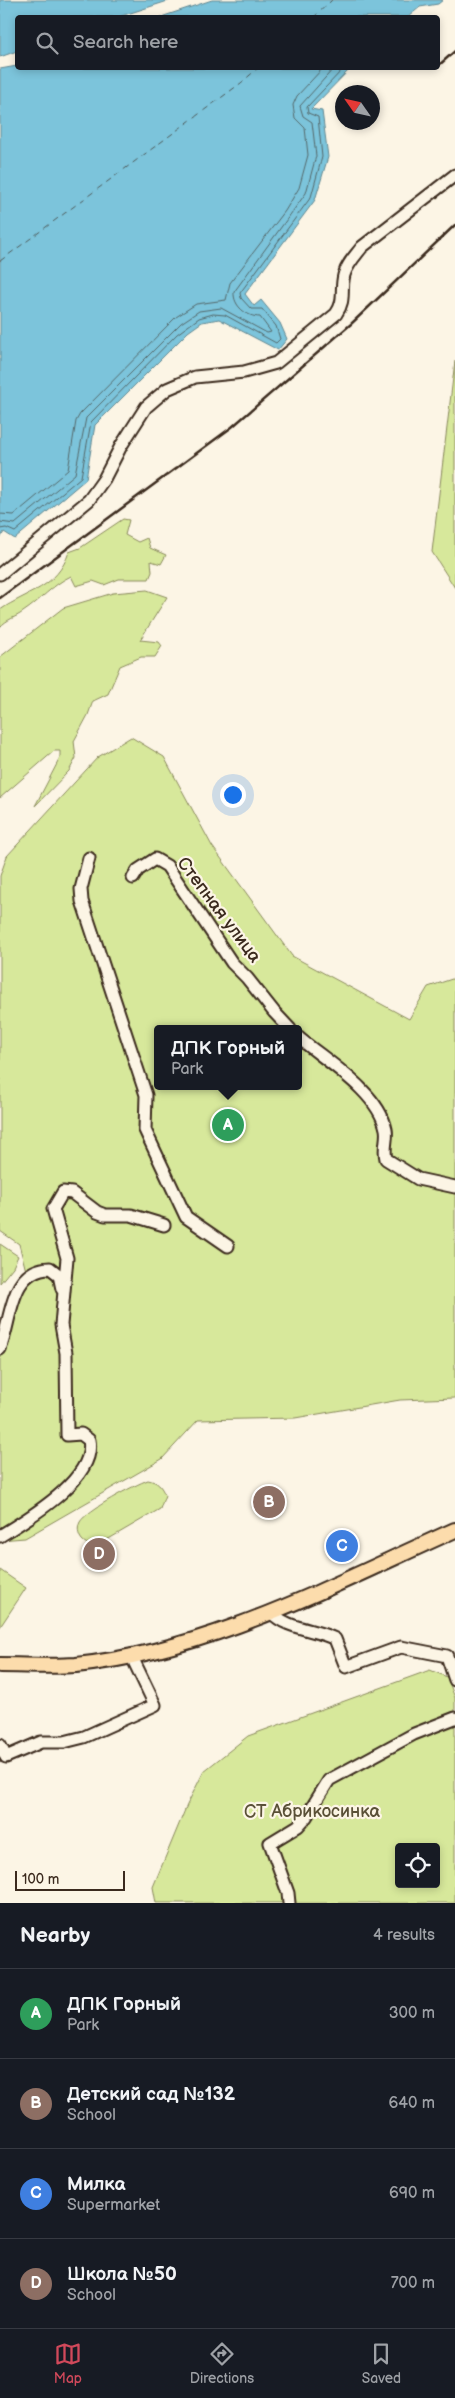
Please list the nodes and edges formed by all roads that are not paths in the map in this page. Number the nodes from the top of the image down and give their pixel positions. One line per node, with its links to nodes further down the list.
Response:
1 (455, 175): 2 (street)
2 (0, 574)
3 (89, 858): 9 (street)
4 (133, 878): 5 (street, Степная улица)
5 (286, 1025)
6 (302, 1040): 7 (street)
7 (455, 1187)
8 (164, 1226): 10 (street)
9 (228, 1246)
10 (64, 1295): 11 (street); 13 (street)
11 (0, 1348)
12 (455, 1530): 14 (main road)
13 (0, 1536)
14 (271, 1612): 15 (main road); 17 (street)
15 (131, 1655): 16 (main road); 19 (street)
16 (0, 1665)
17 (455, 1680)
18 (455, 1718): 20 (street)
19 (0, 1745)
20 (289, 1903)

